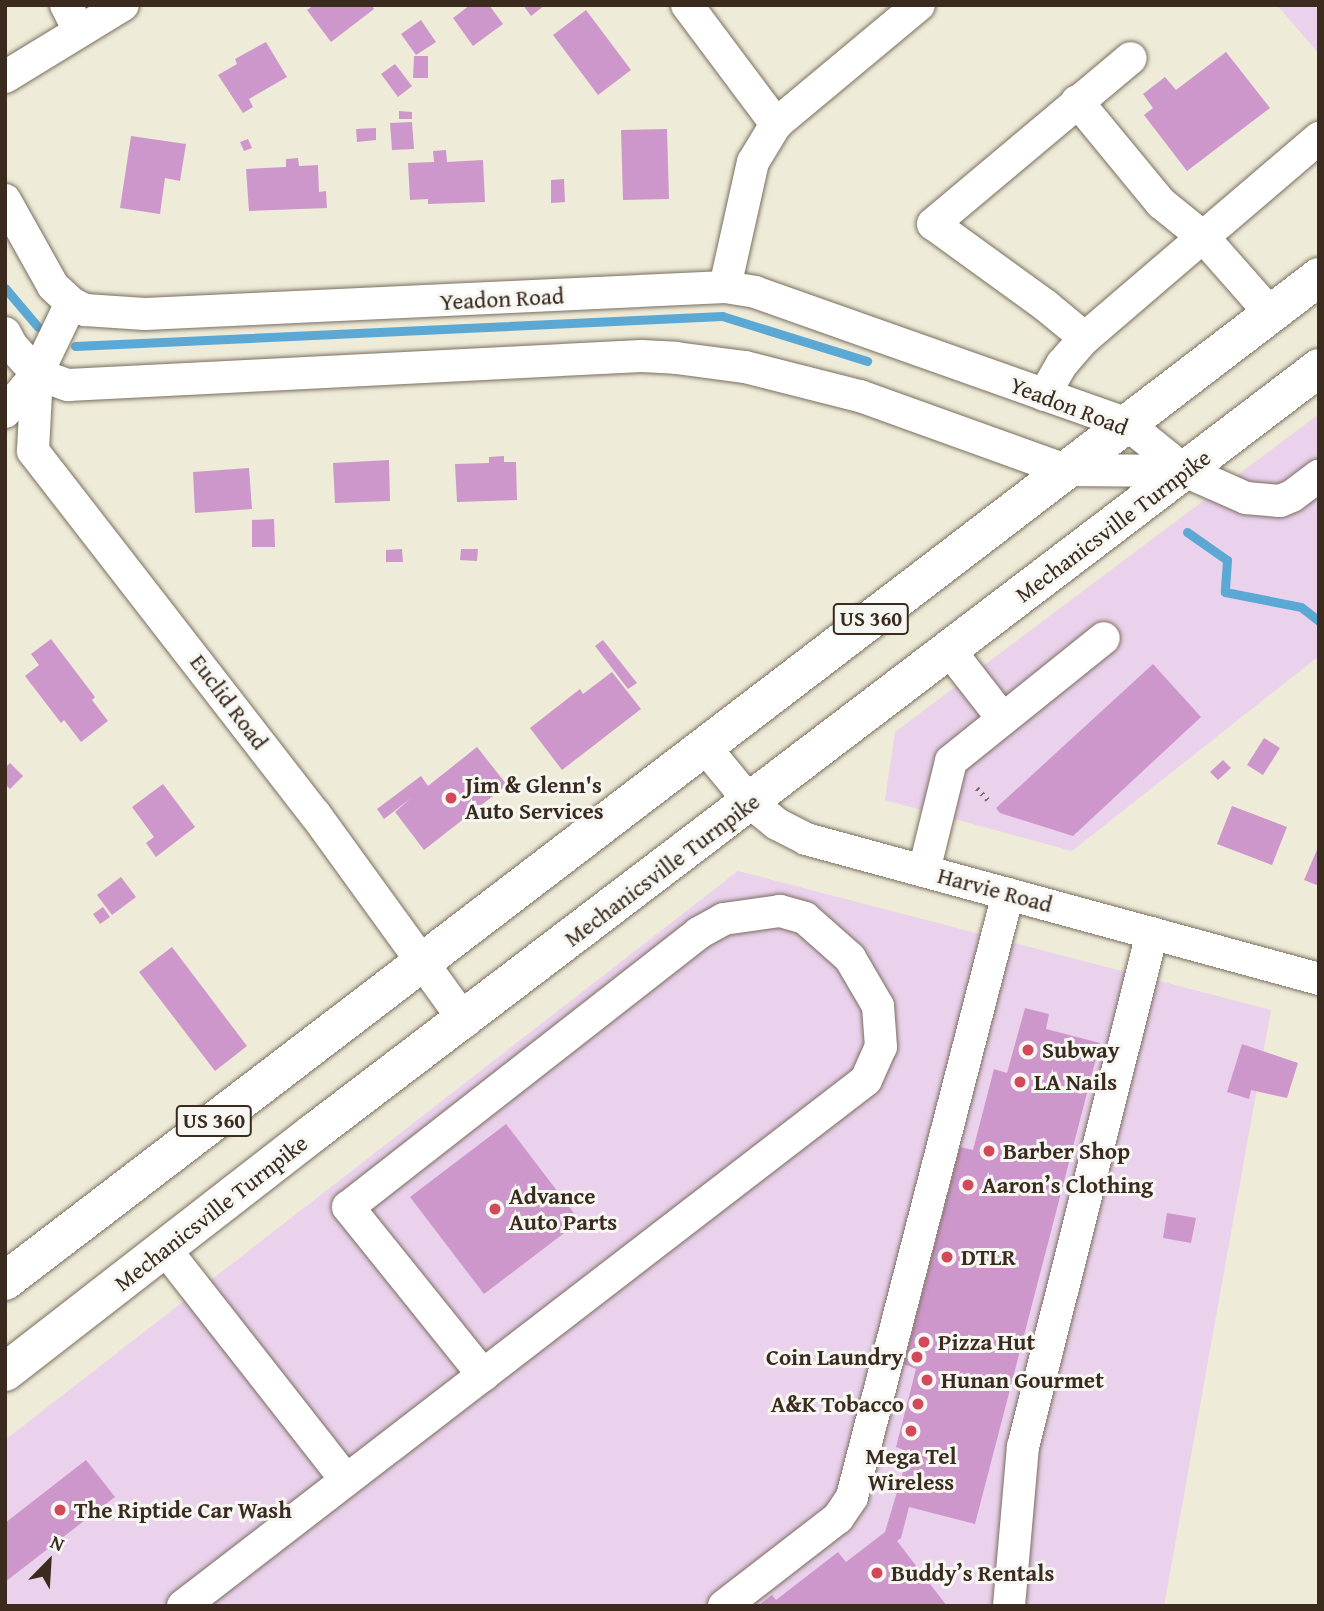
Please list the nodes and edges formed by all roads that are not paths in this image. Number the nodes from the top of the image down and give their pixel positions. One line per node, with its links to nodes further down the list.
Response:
1 (123, 5): 4 (street)
2 (687, 5): 8 (street)
3 (919, 5): 8 (street)
4 (72, 18): 6 (street)
5 (1131, 58): 7 (street)
6 (5, 77)
7 (1077, 101): 11 (street); 17 (street)
8 (776, 124): 13 (street)
9 (1319, 138): 11 (street)
10 (5, 200): 14 (street)
11 (1203, 237): 15 (street); 17 (street)
12 (1319, 277): 15 (highway, US 360)
13 (725, 287): 14 (street, Yeadon Road); 20 (street, Yeadon Road)
14 (71, 303): 19 (street)
15 (1271, 314): 22 (highway, US 360)
16 (5, 333): 19 (street)
17 (1085, 338): 20 (street)
18 (1319, 368): 24 (highway, Mechanicsville Turnpike / US 360)
19 (37, 374): 21 (street); 23 (street, Yeadon Road); 34 (street, Euclid Road)
20 (1044, 395): 22 (street, Yeadon Road)
21 (5, 412)
22 (1127, 424): 23 (highway, US 360); 24 (street, Yeadon Road)
23 (1065, 470): 24 (street, Yeadon Road); 29 (highway, US 360)
24 (1185, 471): 25 (street); 27 (highway, Mechanicsville Turnpike / US 360)
25 (1319, 476)
26 (1104, 638): 28 (street)
27 (950, 651): 28 (street); 30 (highway, Mechanicsville Turnpike / US 360)
28 (1003, 719): 31 (street)
29 (704, 746): 30 (street, Harvie Road); 34 (highway, US 360)
30 (751, 803): 31 (street, Harvie Road); 36 (highway, Mechanicsville Turnpike / US 360)
31 (924, 871): 32 (street, Harvie Road)
32 (1008, 894): 33 (street, Harvie Road); 43 (street)
33 (1152, 933): 35 (street, Harvie Road); 44 (street)
34 (423, 962): 36 (street, Euclid Road); 38 (highway, US 360)
35 (1319, 979)
36 (465, 1020): 37 (highway, Mechanicsville Turnpike / US 360)
37 (165, 1250): 39 (highway, Mechanicsville Turnpike / US 360); 41 (street)
38 (5, 1281)
39 (5, 1372)
40 (483, 1375): 40 (street); 41 (street)
41 (346, 1480): 42 (street)
42 (183, 1606)
43 (724, 1606)
44 (1009, 1606)

